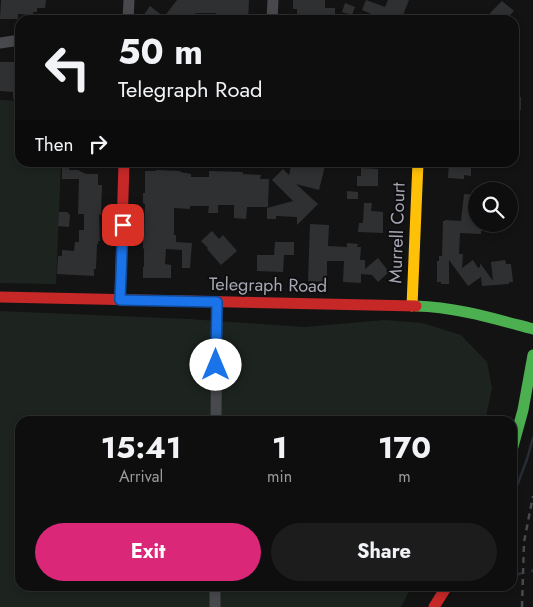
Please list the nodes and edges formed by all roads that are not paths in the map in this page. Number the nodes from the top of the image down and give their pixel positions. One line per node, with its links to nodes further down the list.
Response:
1 (129, 0): 3 (street)
2 (273, 0): 4 (street)
3 (128, 15)
4 (272, 15)
5 (15, 41): 6 (street)
6 (0, 43)
7 (124, 167): 10 (street)
8 (418, 167): 12 (street, Murrell Court)
9 (0, 297): 10 (street, Telegraph Road)
10 (120, 300): 11 (street, Telegraph Road)
11 (217, 302): 12 (street, Telegraph Road); 15 (street)
12 (412, 306): 13 (street, Telegraph Road)
13 (533, 329)
14 (533, 355): 16 (street)
15 (216, 416)
16 (517, 432)
17 (215, 591): 19 (street)
18 (444, 591): 20 (street)
19 (214, 607)
20 (434, 607)

